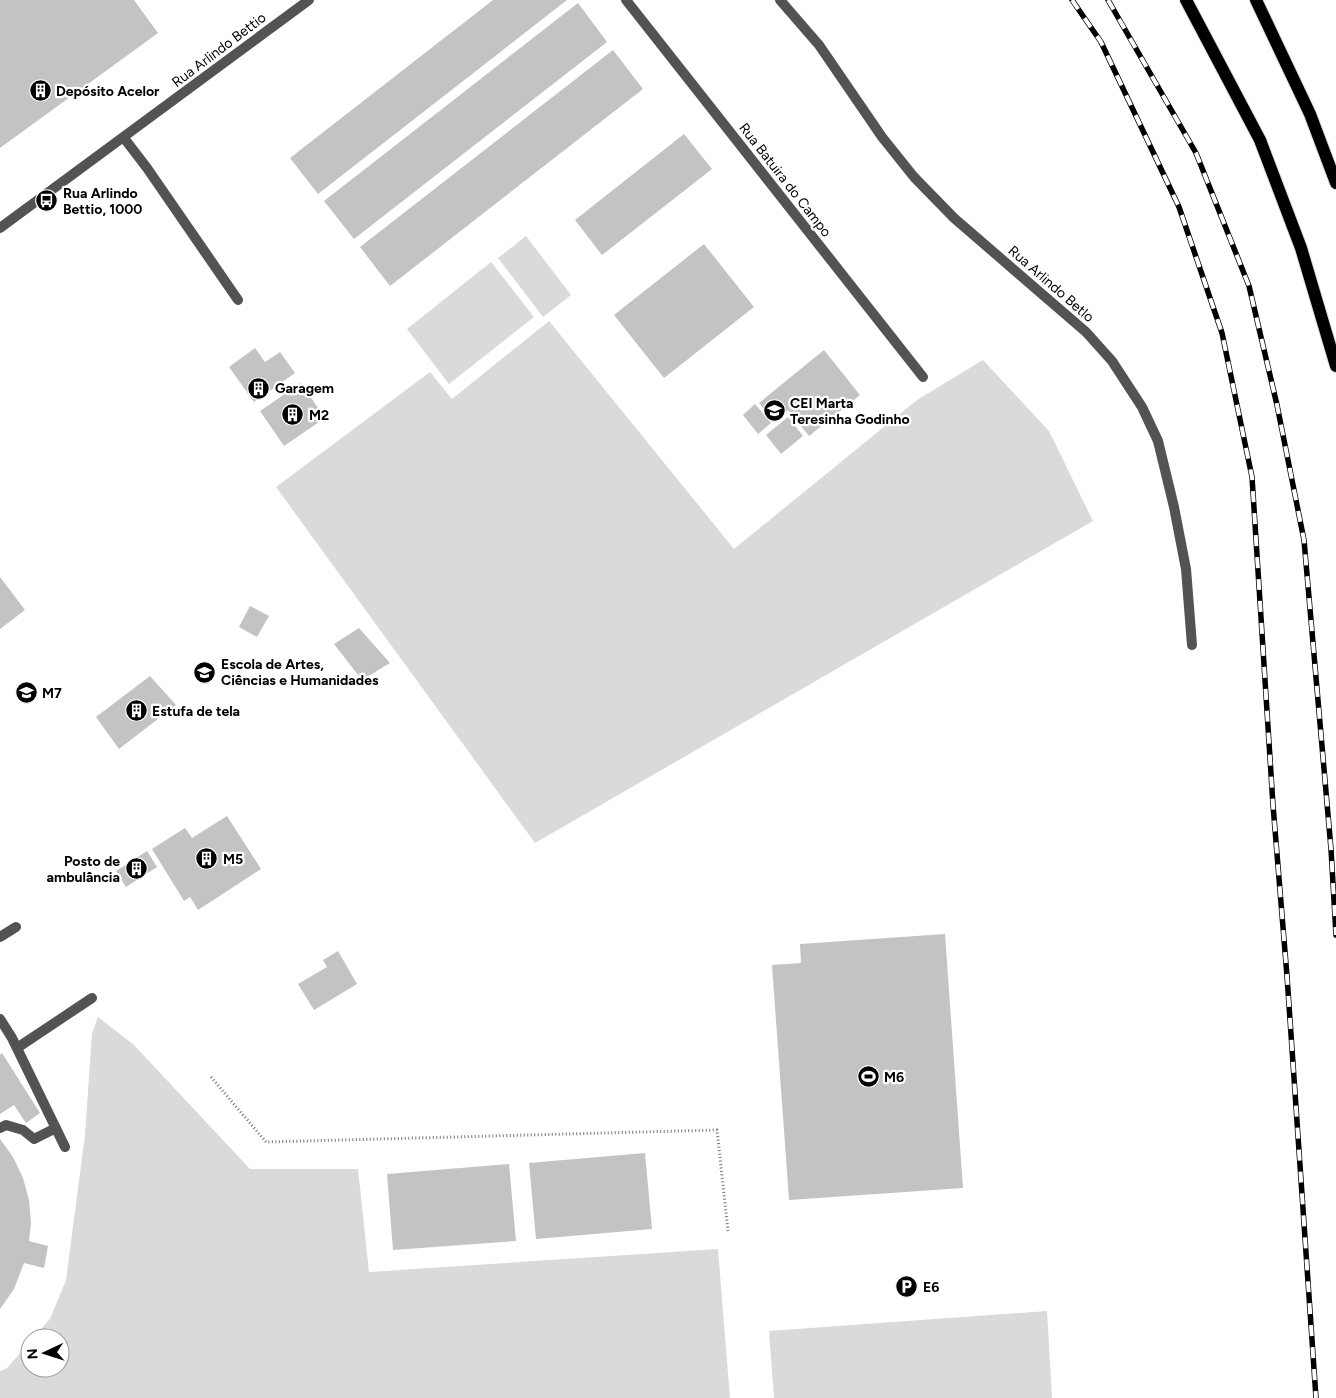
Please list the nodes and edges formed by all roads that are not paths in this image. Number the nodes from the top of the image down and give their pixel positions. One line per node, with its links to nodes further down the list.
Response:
1 (309, 0): 6 (street, Rua Arlindo Bettio)
2 (626, 0): 11 (street, Rua Batuira do Campo)
3 (780, 0): 12 (street, Rua Arlindo Betlo)
4 (1186, 0): 10 (main road)
5 (1256, 0): 7 (main road)
6 (124, 138): 8 (street, Rua Arlindo Bettio); 9 (street)
7 (1336, 183)
8 (0, 228)
9 (238, 300)
10 (1336, 366)
11 (923, 377)
12 (1192, 644)
13 (16, 927): 14 (street)
14 (0, 937)
15 (92, 998): 17 (street)
16 (0, 1019): 17 (street)
17 (17, 1048): 19 (street)
18 (0, 1128): 19 (street)
19 (56, 1128): 20 (street)
20 (65, 1147)

